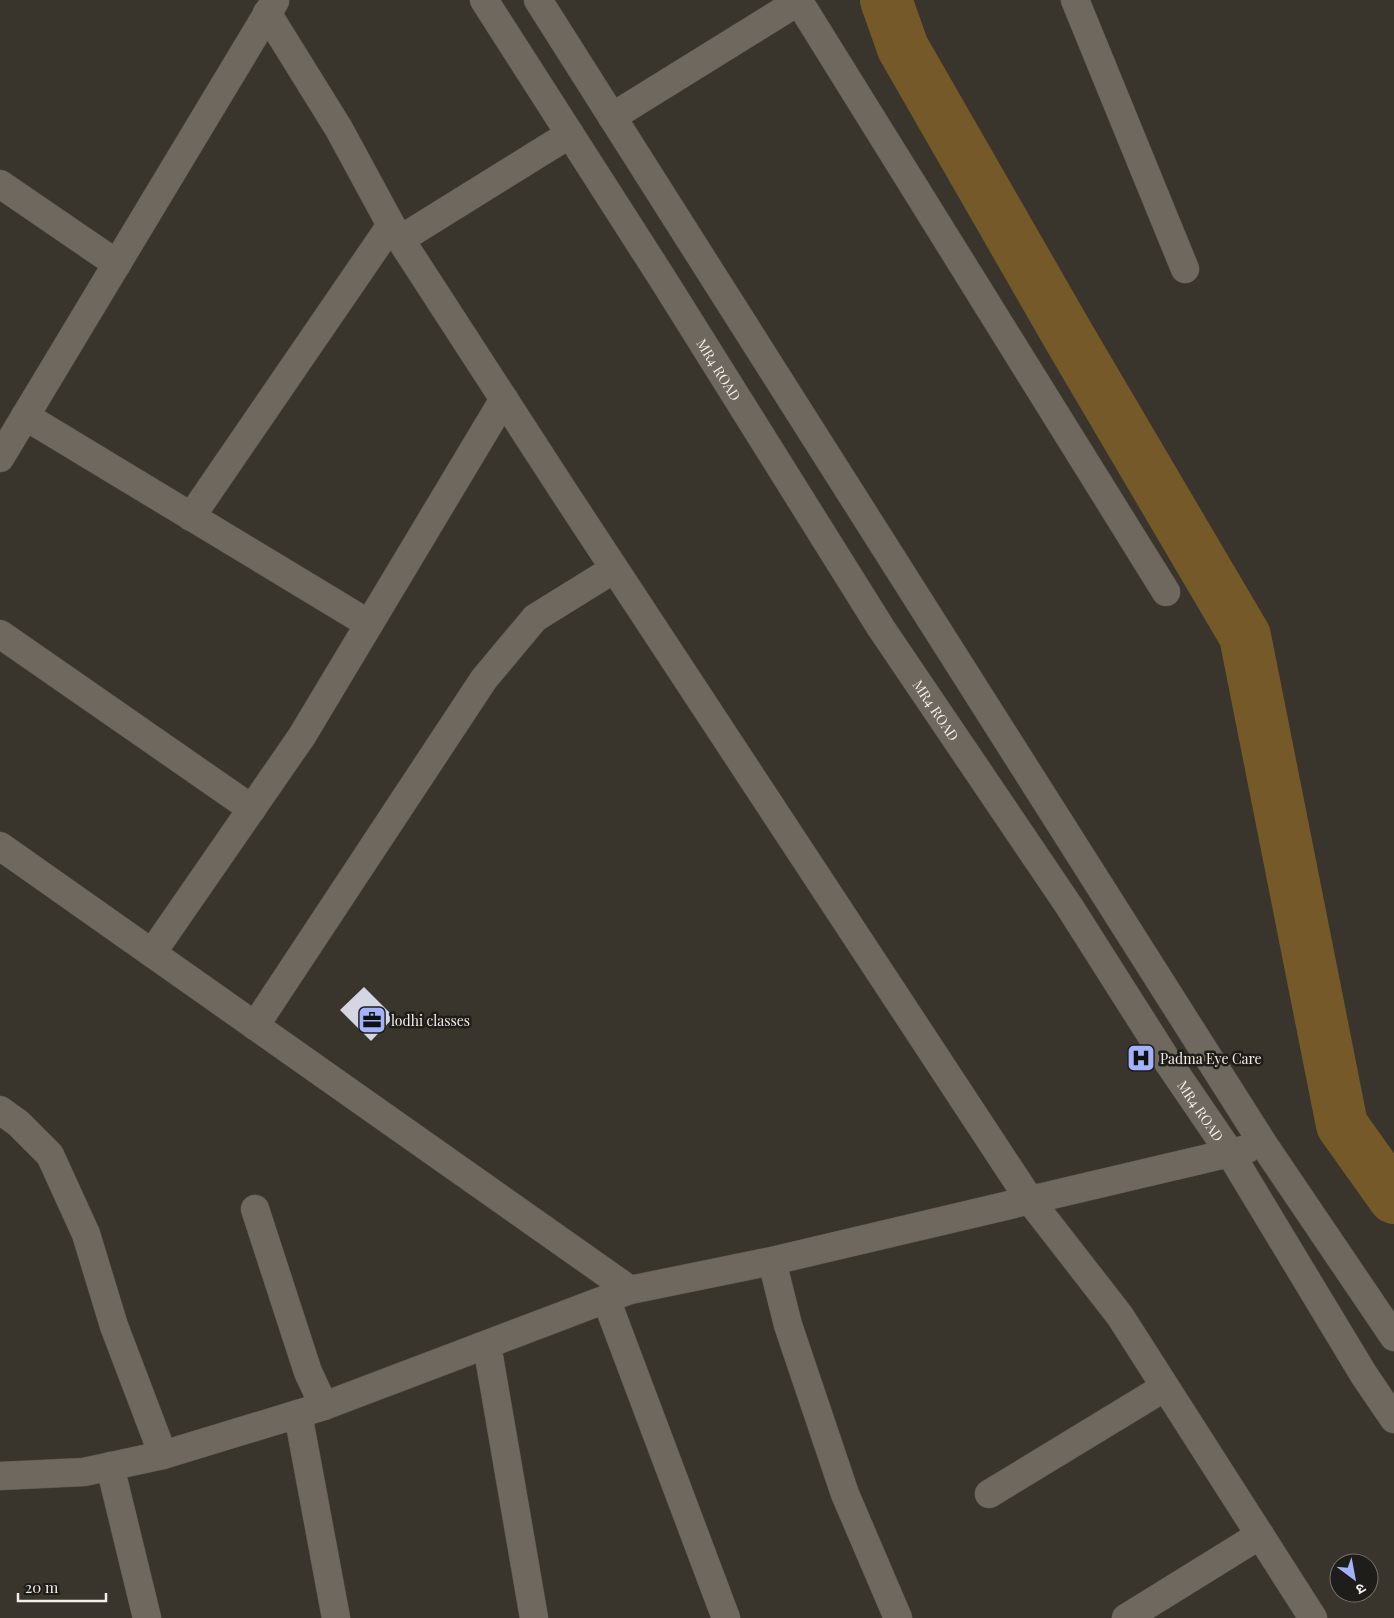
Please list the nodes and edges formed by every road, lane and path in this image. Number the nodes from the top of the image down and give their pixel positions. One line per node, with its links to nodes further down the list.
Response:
1 (484, 0): 7 (street, MR4 ROAD)
2 (538, 0): 6 (street)
3 (1075, 0): 11 (street)
4 (798, 1): 6 (street); 17 (street)
5 (271, 7): 9 (street); 10 (street)
6 (612, 117): 25 (street)
7 (570, 134): 9 (street); 26 (street, MR4 ROAD)
8 (0, 184): 10 (street)
9 (396, 232): 12 (street); 15 (street)
10 (117, 264): 13 (street)
11 (1185, 269)
12 (504, 399): 16 (street); 18 (street)
13 (25, 416): 14 (street); 15 (street)
14 (0, 458)
15 (191, 516): 18 (street)
16 (614, 569): 23 (street); 27 (street)
17 (1166, 592)
18 (369, 624): 20 (street)
19 (0, 634): 20 (street)
20 (252, 809): 22 (street)
21 (0, 846): 22 (street)
22 (152, 953): 23 (street)
23 (255, 1026): 30 (street)
24 (0, 1110): 37 (street)
25 (1264, 1145): 26 (street); 31 (street)
26 (1230, 1153): 27 (street); 36 (street, MR4 ROAD)
27 (1029, 1199): 29 (street); 33 (street)
28 (255, 1209): 34 (street)
29 (772, 1261): 30 (street); 46 (street)
30 (618, 1295): 32 (street); 45 (street)
31 (1394, 1337)
32 (487, 1345): 34 (street); 44 (street)
33 (1166, 1386): 40 (street); 41 (street)
34 (324, 1406): 35 (street)
35 (298, 1414): 37 (street); 43 (street)
36 (1394, 1419)
37 (162, 1455): 38 (street)
38 (110, 1466): 39 (street); 42 (street)
39 (0, 1476)
40 (989, 1494)
41 (1260, 1535): 47 (street); 48 (street)
42 (146, 1618)
43 (336, 1618)
44 (534, 1618)
45 (726, 1618)
46 (898, 1618)
47 (1126, 1618)
48 (1313, 1618)

